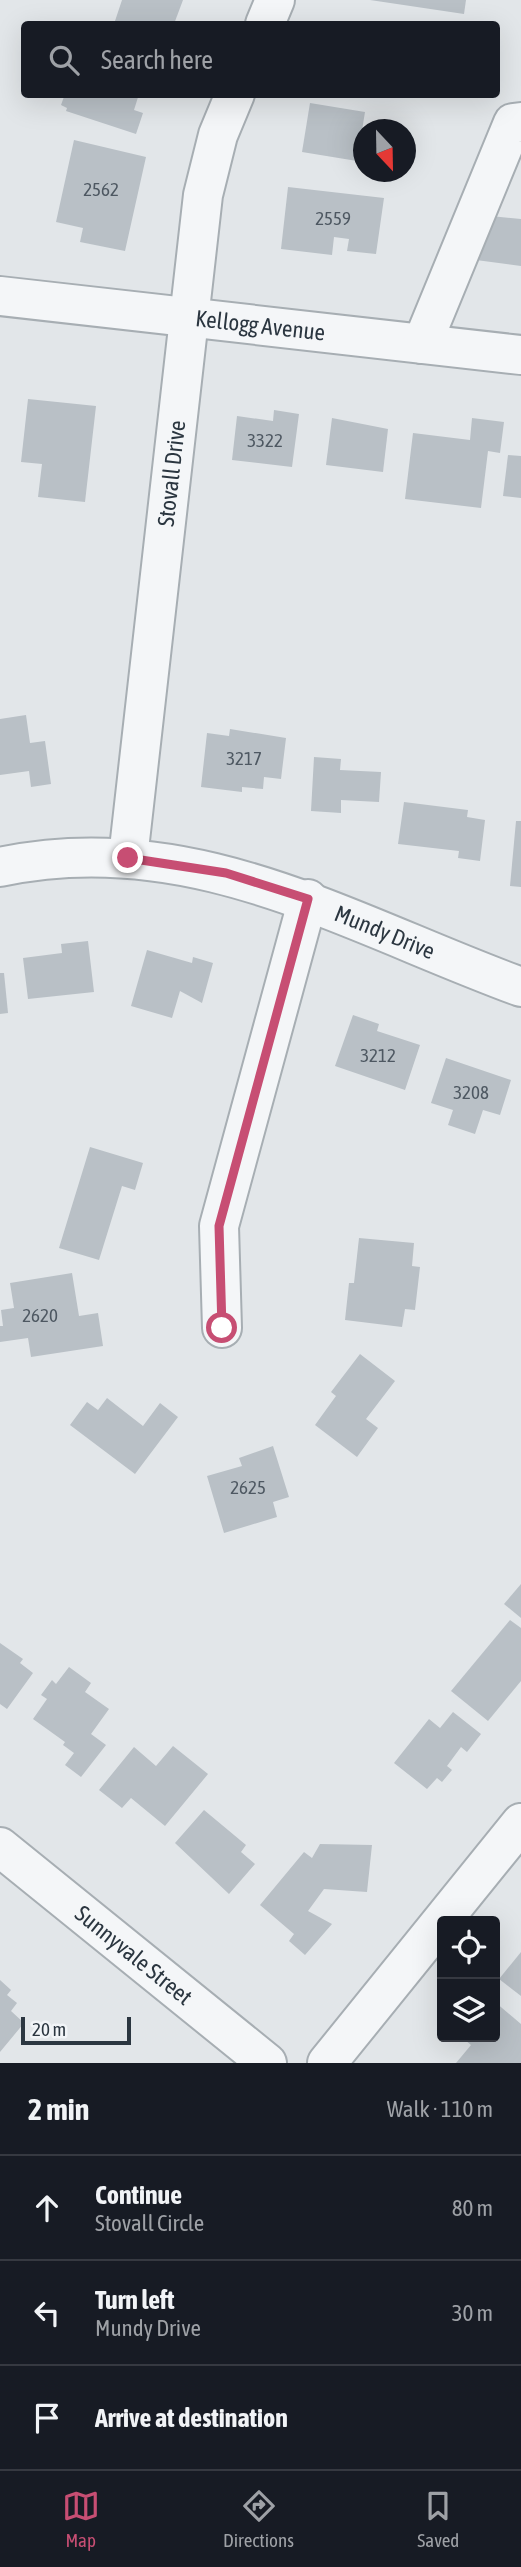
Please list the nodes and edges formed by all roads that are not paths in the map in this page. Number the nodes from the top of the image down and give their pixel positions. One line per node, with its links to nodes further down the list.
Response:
1 (275, 0): 2 (street)
2 (266, 21)
3 (233, 98): 6 (street, Stovall Drive)
4 (521, 122): 7 (street)
5 (0, 296): 6 (street, Kellogg Avenue)
6 (187, 316): 7 (street, Kellogg Avenue); 9 (street, Stovall Drive)
7 (422, 344): 8 (street, Kellogg Avenue)
8 (521, 355)
9 (128, 858): 10 (street, Mundy Drive); 11 (street, Mundy Drive)
10 (0, 867)
11 (308, 899): 12 (street, Mundy Drive); 13 (street)
12 (521, 988)
13 (222, 1328)
14 (521, 1823): 17 (street)
15 (0, 1847): 16 (street, Sunnyvale Street)
16 (267, 2063)
17 (327, 2063)

